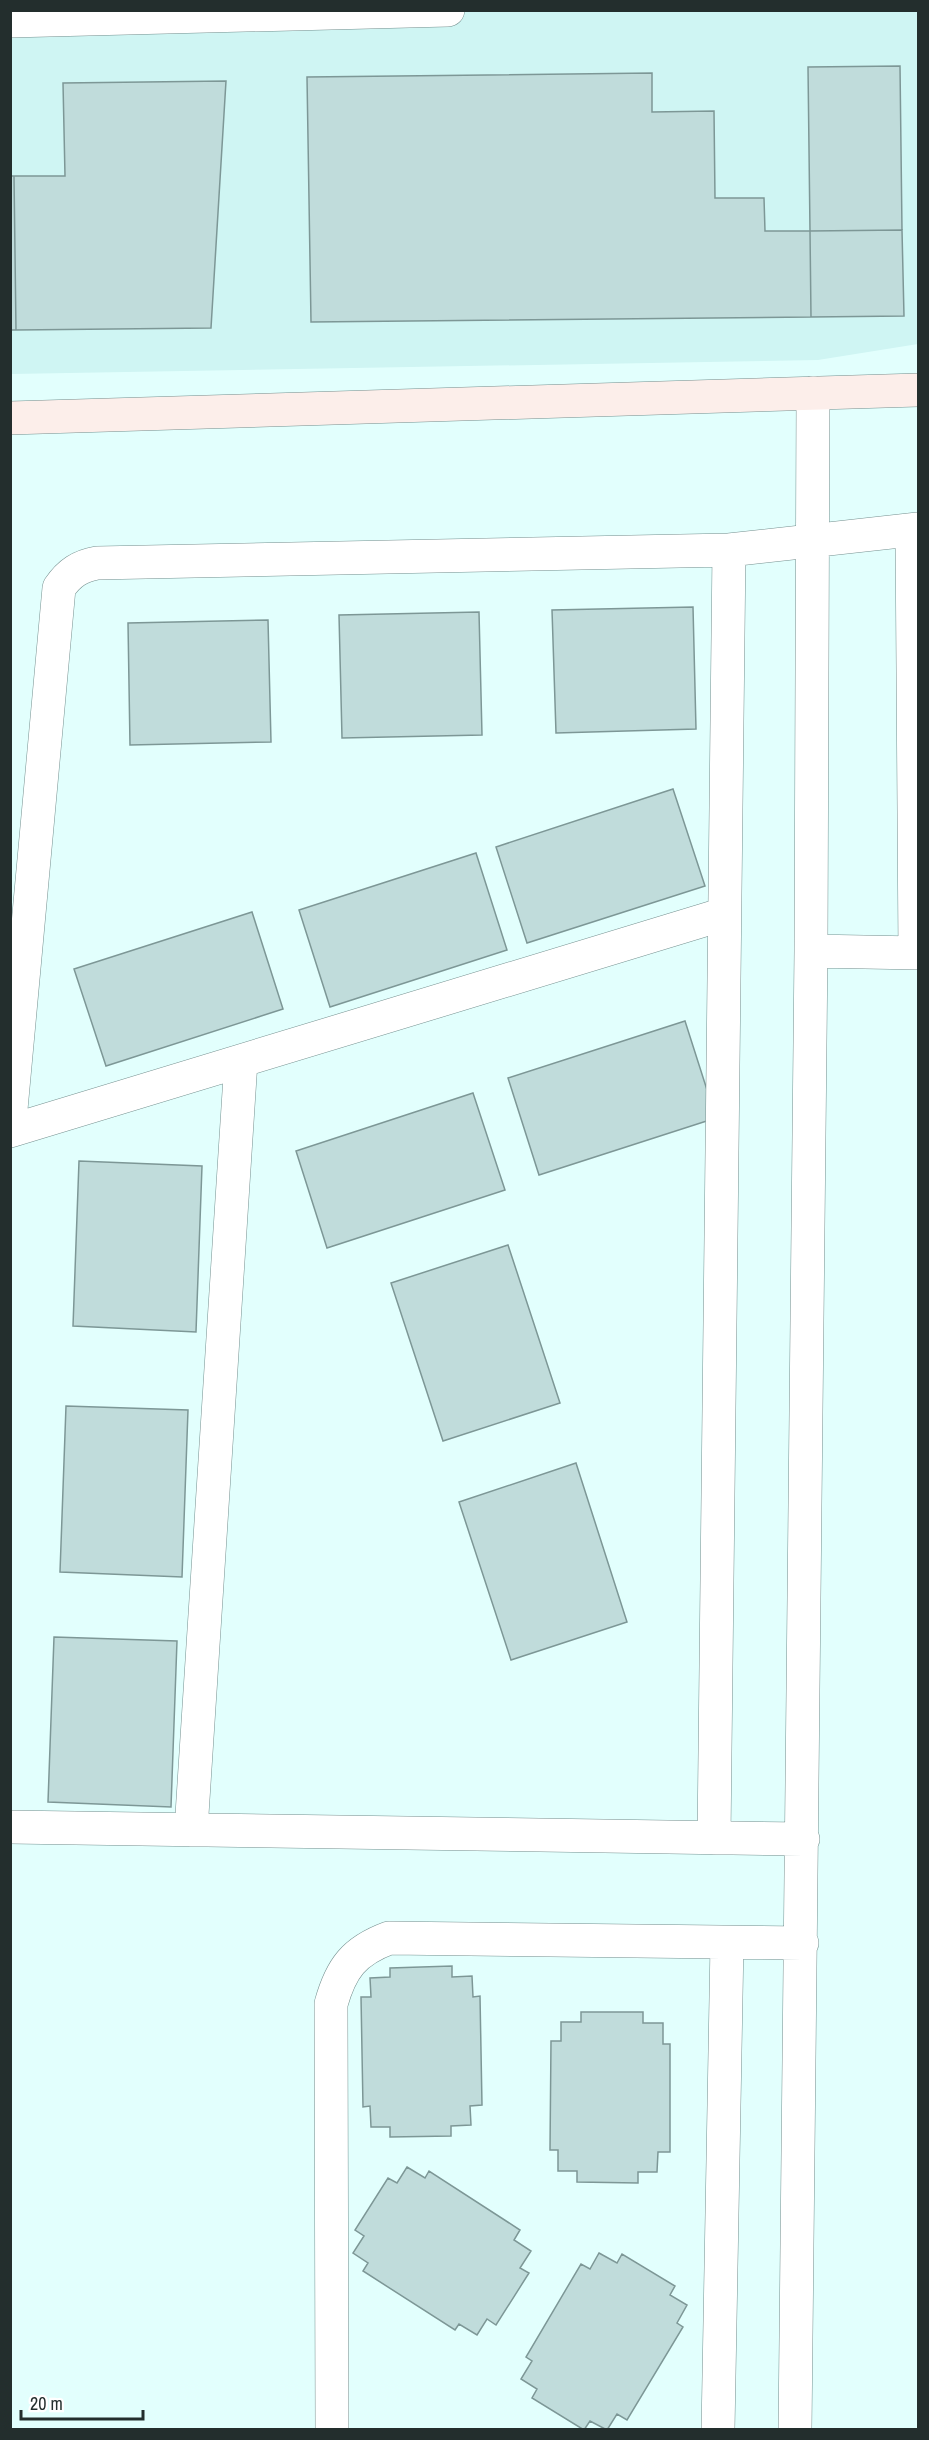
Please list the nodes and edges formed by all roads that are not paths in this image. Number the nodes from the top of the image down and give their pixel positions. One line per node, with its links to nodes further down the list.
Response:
1 (448, 10): 2 (street)
2 (10, 21)
3 (918, 390): 4 (street)
4 (813, 393): 5 (street); 7 (street)
5 (10, 418)
6 (915, 530): 7 (street); 11 (street)
7 (812, 541): 8 (street); 10 (street)
8 (729, 550): 9 (street); 13 (street)
9 (724, 914): 12 (street); 17 (street)
10 (812, 951): 11 (street); 18 (street)
11 (917, 953)
12 (241, 1061): 14 (street); 16 (street)
13 (10, 1120)
14 (10, 1131)
15 (10, 1827): 16 (street)
16 (191, 1830): 17 (street)
17 (714, 1838): 18 (street)
18 (803, 1839): 20 (street)
19 (727, 1943): 20 (street); 21 (street); 22 (street)
20 (802, 1943): 23 (street)
21 (332, 2430)
22 (718, 2430)
23 (795, 2430)

